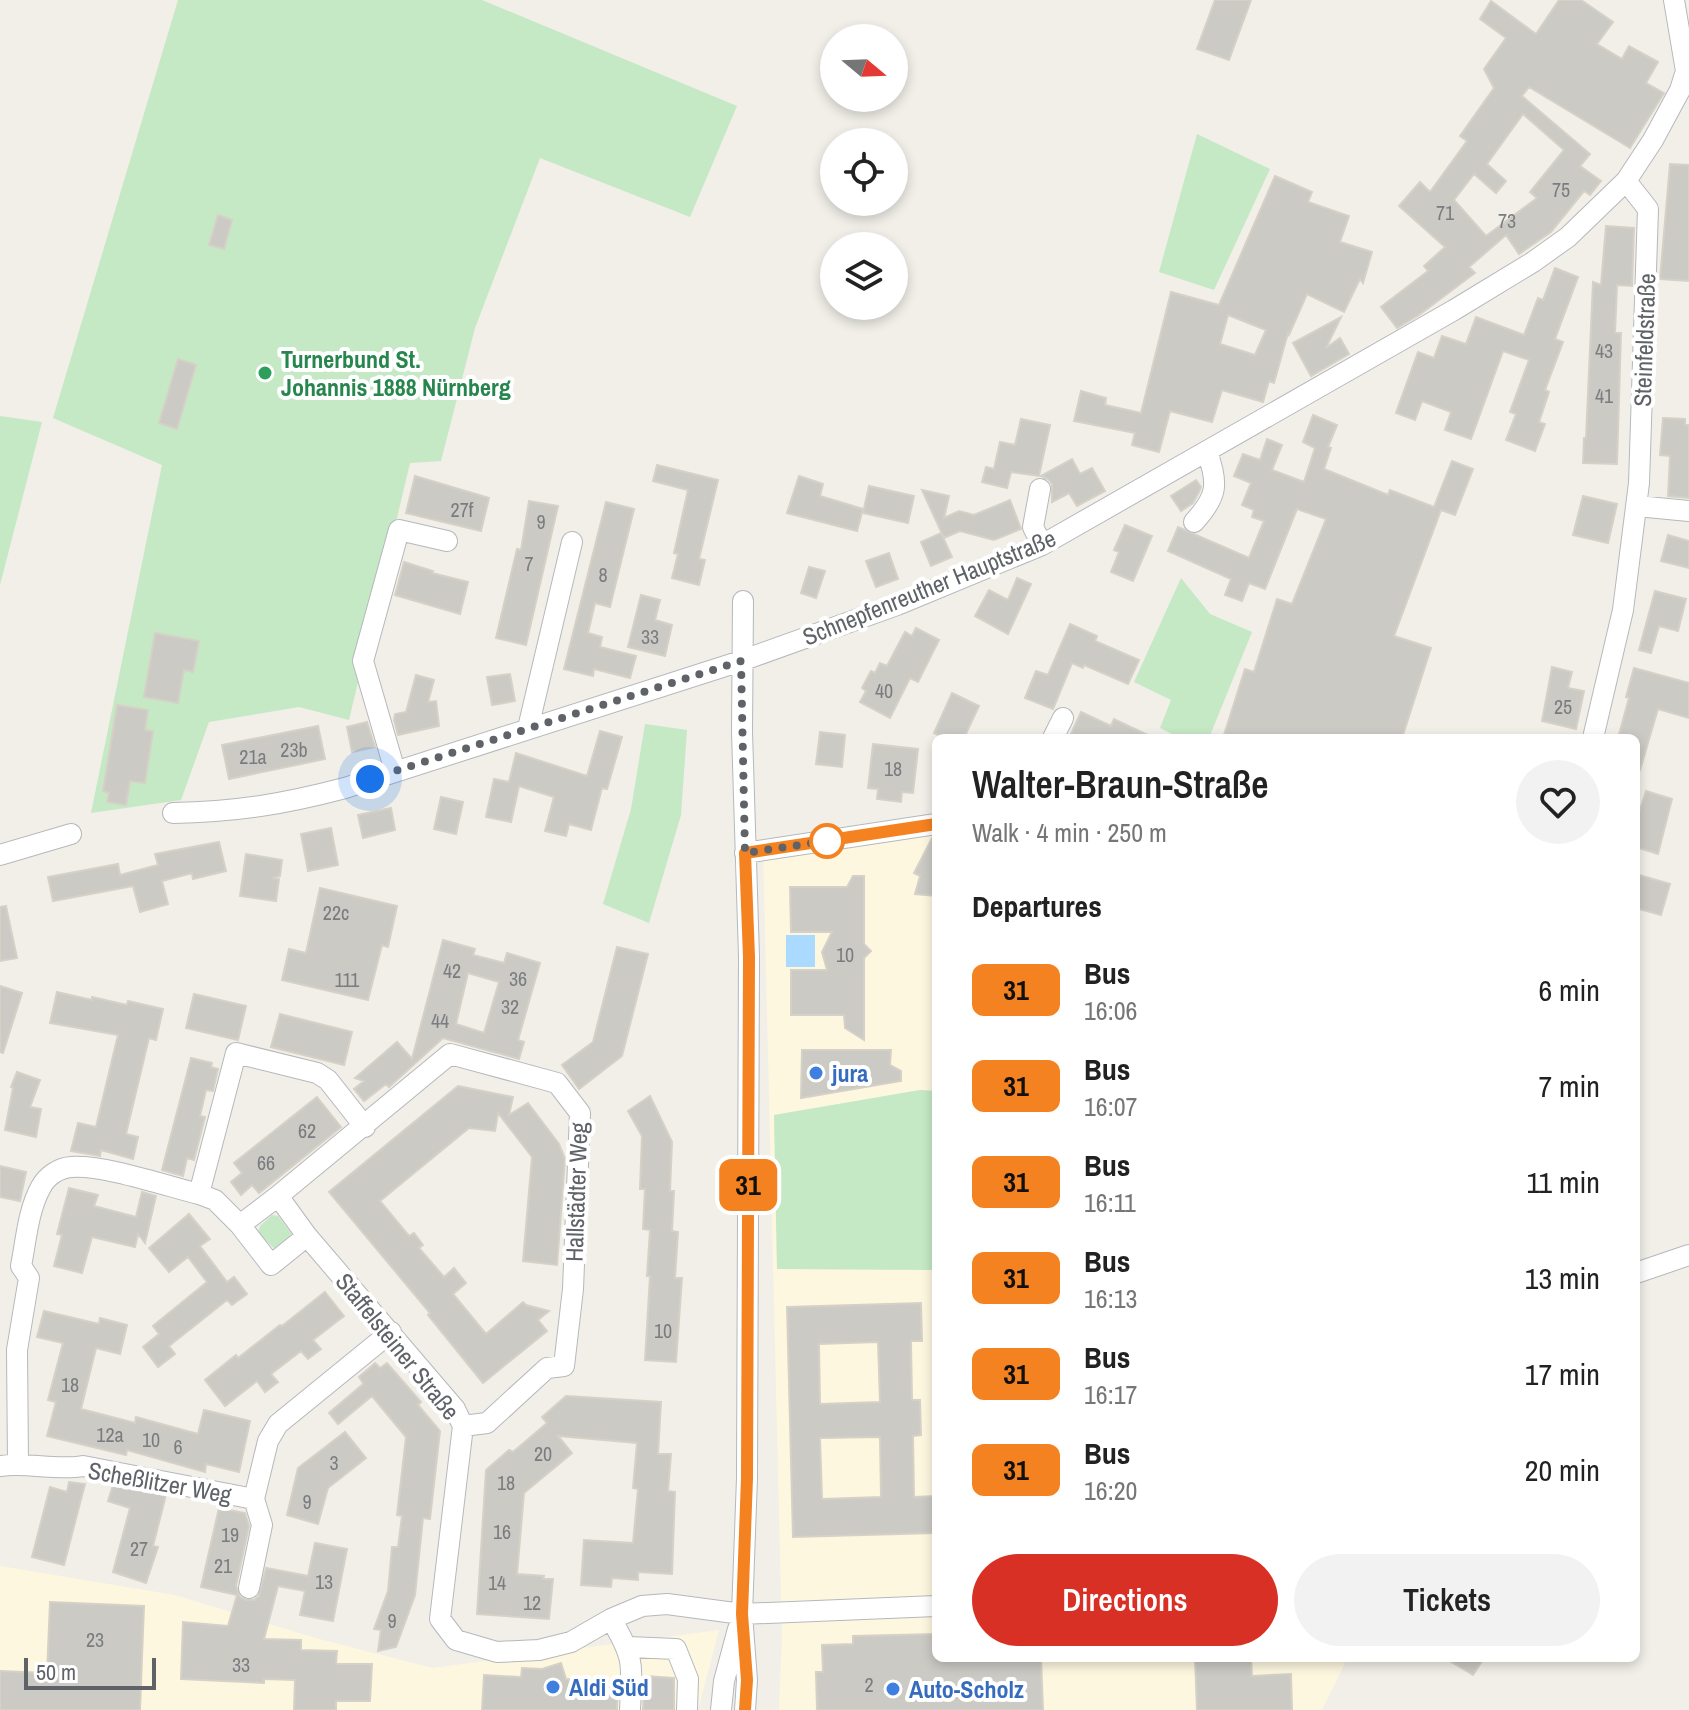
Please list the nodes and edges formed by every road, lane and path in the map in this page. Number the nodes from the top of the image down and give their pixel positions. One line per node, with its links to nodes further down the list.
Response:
1 (1674, 0): 2 (street)
2 (1687, 71): 3 (street, Schnepfenreuther Hauptstraße)
3 (1626, 181): 4 (street, Schnepfenreuther Hauptstraße); 6 (street, Steinfeldstraße)
4 (1207, 452): 8 (street); 11 (street, Schnepfenreuther Hauptstraße)
5 (1040, 489): 11 (street)
6 (1637, 506): 7 (street); 17 (street, Steinfeldstraße)
7 (1689, 511)
8 (1194, 522)
9 (447, 541): 18 (street)
10 (572, 542): 15 (street)
11 (1042, 545): 13 (street, Schnepfenreuther Hauptstraße)
12 (743, 601): 13 (street)
13 (741, 661): 15 (street, Schnepfenreuther Hauptstraße); 22 (street)
14 (1063, 718): 16 (street)
15 (528, 728): 18 (street, Schnepfenreuther Hauptstraße)
16 (1055, 734)
17 (1594, 734)
18 (395, 771): 19 (street, Schnepfenreuther Hauptstraße)
19 (173, 813)
20 (932, 825): 22 (street)
21 (71, 834): 23 (street)
22 (745, 853): 37 (street)
23 (0, 855)
24 (365, 1127): 25 (street, Hallstädter Weg); 26 (street); 32 (street, Hallstädter Weg)
25 (282, 1193): 27 (street); 28 (street, Staffelsteiner Straße)
26 (199, 1194): 27 (street, Scheßlitzer Weg); 33 (street, Scheßlitzer Weg)
27 (240, 1225): 28 (street)
28 (307, 1236): 31 (street, Staffelsteiner Straße)
29 (1689, 1255): 30 (street)
30 (1640, 1272)
31 (391, 1332): 32 (street, Staffelsteiner Straße); 34 (street, Scheßlitzer Weg)
32 (463, 1426): 38 (street, Staffelsteiner Straße)
33 (9, 1464): 34 (street, Scheßlitzer Weg)
34 (254, 1499): 35 (street, Scheßlitzer Weg)
35 (249, 1588)
36 (932, 1606): 37 (street, Staffelsteiner Straße)
37 (742, 1614): 38 (street, Staffelsteiner Straße); 42 (street); 43 (street)
38 (611, 1619): 39 (street)
39 (628, 1647): 40 (street); 41 (street)
40 (630, 1710)
41 (687, 1710)
42 (721, 1710)
43 (745, 1710)

